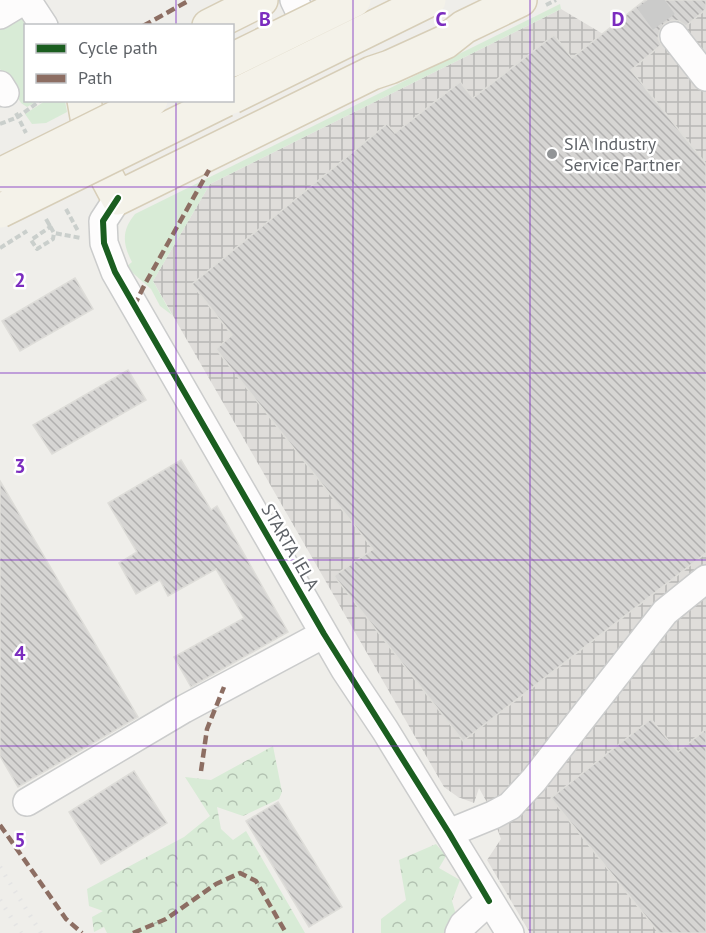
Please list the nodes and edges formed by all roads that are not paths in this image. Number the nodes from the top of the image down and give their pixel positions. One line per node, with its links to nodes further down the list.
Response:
1 (26, 0): 7 (street); 8 (street)
2 (294, 0): 11 (street)
3 (354, 0): 12 (main road, bridge)
4 (429, 0): 14 (main road, bridge)
5 (520, 0): 19 (main road)
6 (258, 1): 9 (main road)
7 (0, 15)
8 (43, 24)
9 (213, 24)
10 (674, 36): 13 (street)
11 (312, 37)
12 (234, 59)
13 (706, 78)
14 (234, 96)
15 (84, 102): 19 (main road)
16 (146, 102): 18 (main road, bridge)
17 (221, 102): 20 (main road, bridge)
18 (0, 175)
19 (118, 198): 22 (street, STARTA IELA)
20 (0, 211)
21 (706, 579): 24 (street)
22 (324, 634): 23 (street); 24 (street, STARTA IELA)
23 (27, 802)
24 (449, 833): 25 (street, STARTA IELA)
25 (489, 901): 26 (street); 27 (street, STARTA IELA)
26 (459, 933)
27 (510, 933)

